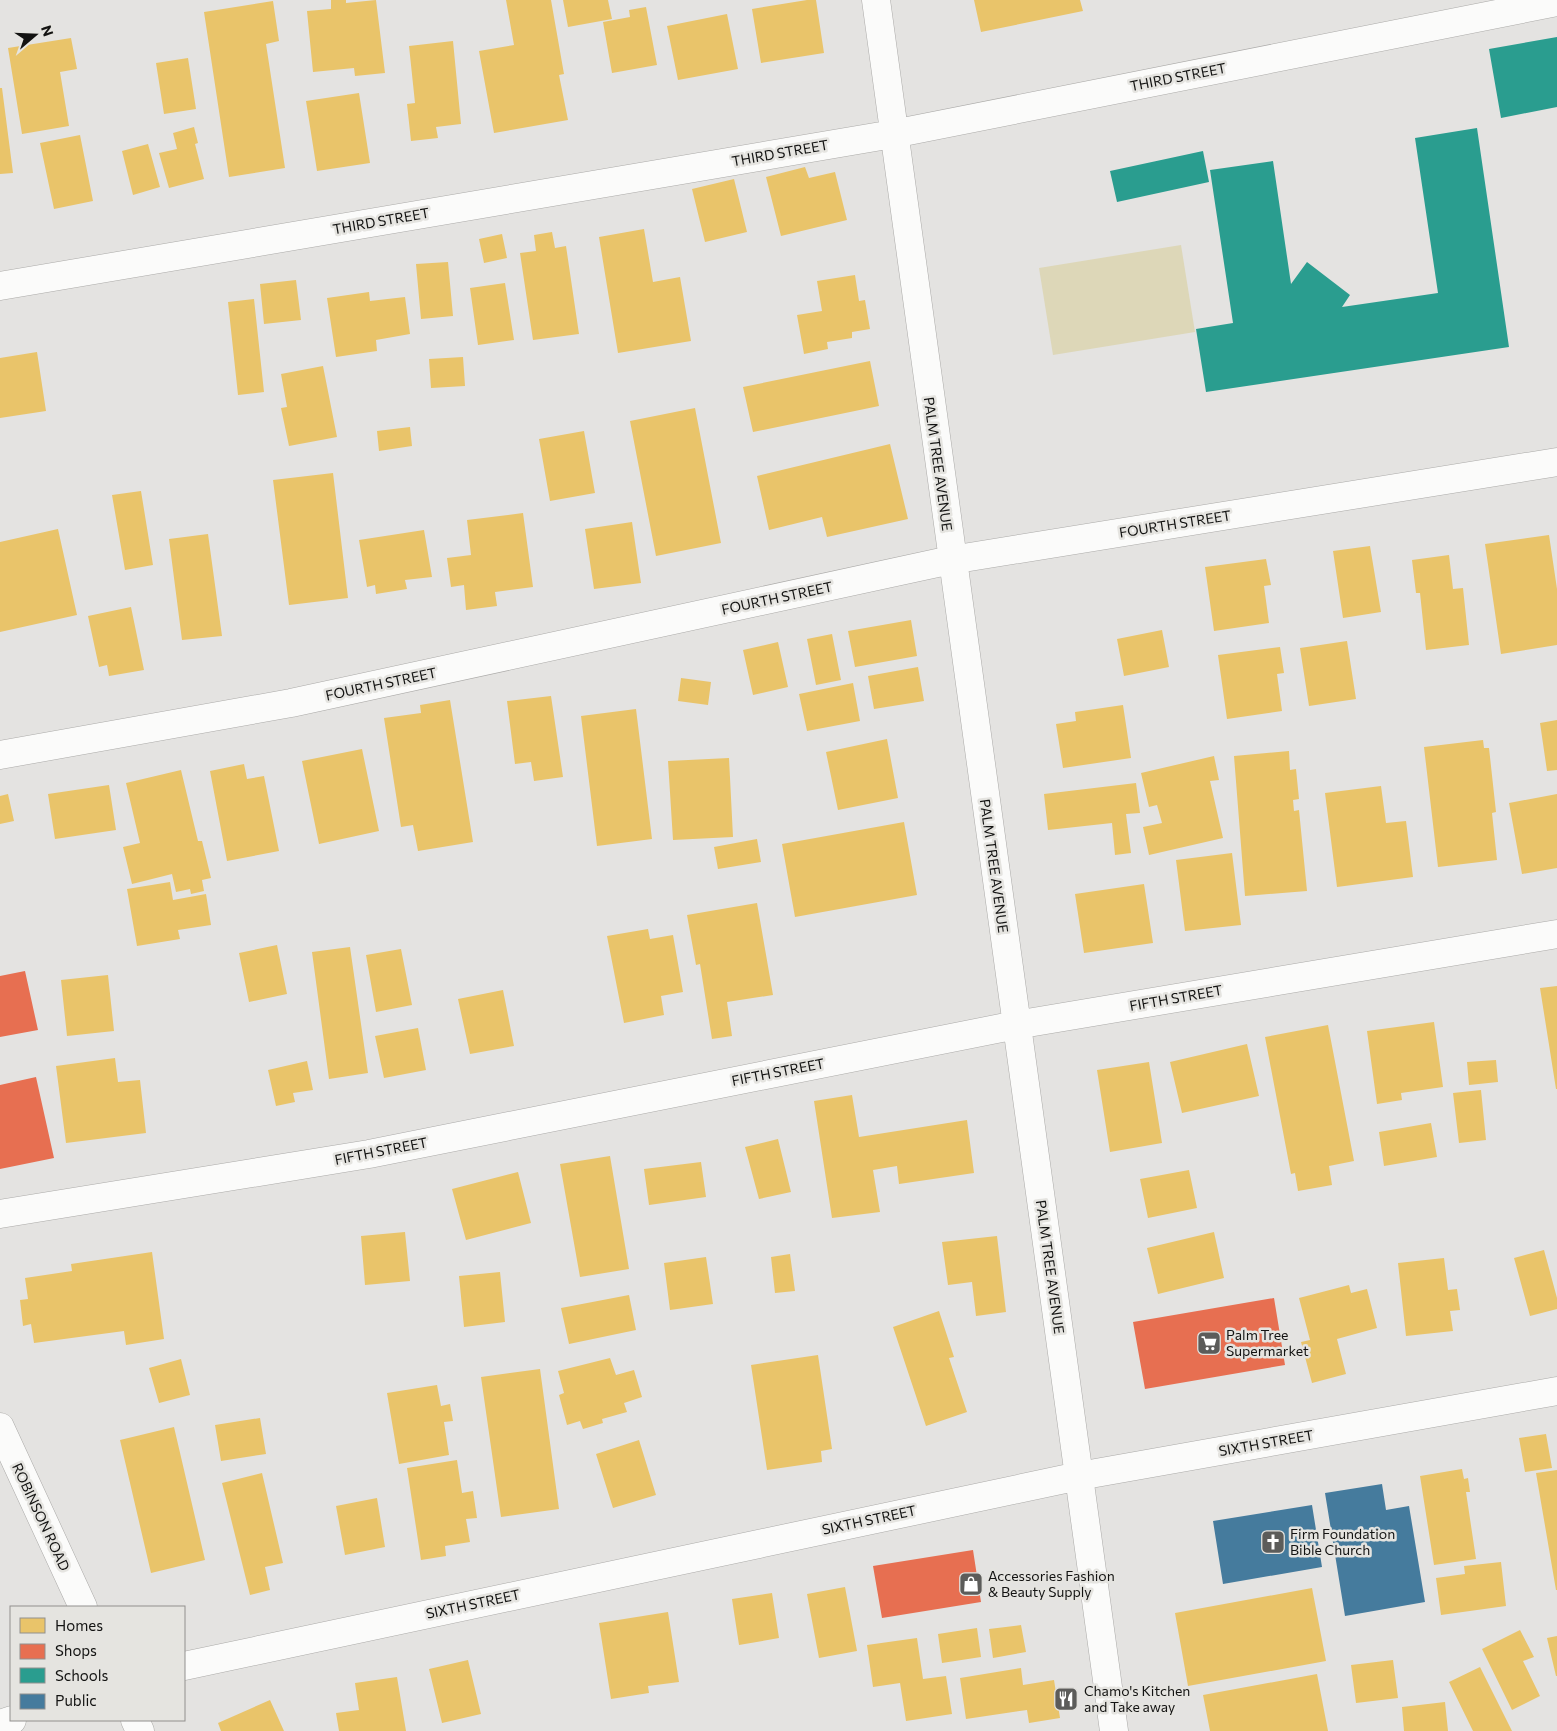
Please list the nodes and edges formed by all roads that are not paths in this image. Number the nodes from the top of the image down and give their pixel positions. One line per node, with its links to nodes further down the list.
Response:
1 (876, 0): 3 (street, PALM TREE AVENUE)
2 (1557, 2): 3 (street, THIRD STREET)
3 (893, 134): 4 (street, THIRD STREET); 6 (street, PALM TREE AVENUE)
4 (0, 286)
5 (1557, 462): 6 (street, FOURTH STREET)
6 (951, 560): 7 (street, FOURTH STREET); 9 (street, PALM TREE AVENUE)
7 (0, 755)
8 (1557, 934): 9 (street, FIFTH STREET)
9 (1016, 1025): 10 (street, FIFTH STREET); 13 (street, PALM TREE AVENUE)
10 (0, 1214)
11 (1557, 1391): 13 (street, SIXTH STREET)
12 (0, 1427): 14 (street, ROBINSON ROAD)
13 (1079, 1476): 15 (street, SIXTH STREET); 16 (street, PALM TREE AVENUE)
14 (83, 1606)
15 (185, 1666)
16 (1114, 1731)

